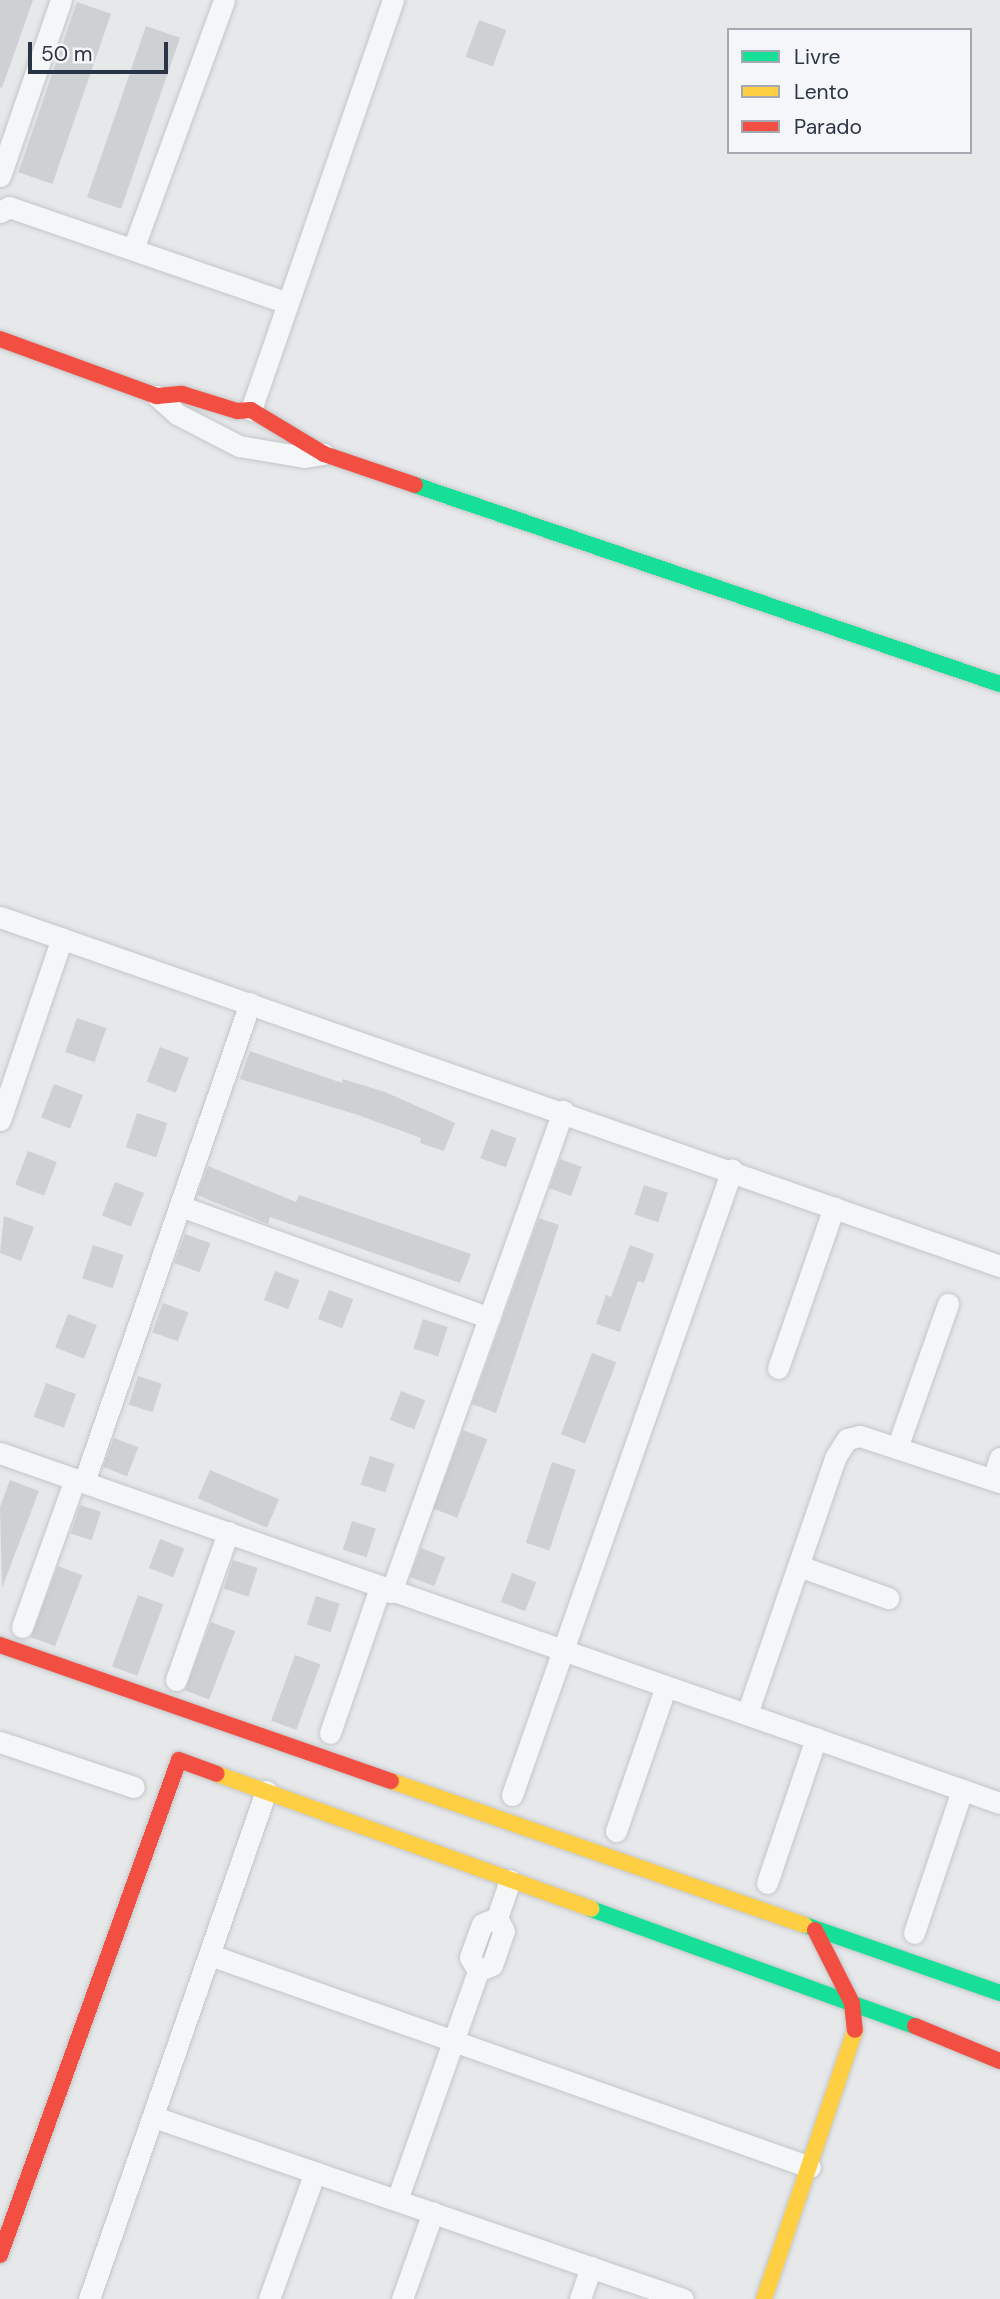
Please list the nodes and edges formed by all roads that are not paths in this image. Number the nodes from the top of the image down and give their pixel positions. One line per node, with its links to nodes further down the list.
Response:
1 (61, 0): 4 (street)
2 (224, 0): 7 (street)
3 (393, 0): 8 (street)
4 (0, 176)
5 (0, 187): 6 (street)
6 (5, 209): 7 (street)
7 (133, 249): 8 (street)
8 (288, 303): 11 (street)
9 (0, 339): 10 (street)
10 (157, 396): 11 (street); 12 (street)
11 (250, 413): 12 (street); 13 (street); 14 (street)
12 (229, 437): 13 (street)
13 (253, 446): 14 (street)
14 (324, 454): 15 (street)
15 (1000, 684)
16 (0, 917): 17 (street)
17 (62, 938): 18 (street); 20 (street)
18 (250, 1003): 19 (street); 22 (street)
19 (563, 1111): 21 (street); 26 (street)
20 (0, 1120)
21 (732, 1170): 23 (street); 39 (street)
22 (180, 1206): 26 (street); 31 (street)
23 (834, 1207): 24 (street); 27 (street)
24 (1000, 1266)
25 (948, 1304): 28 (street)
26 (489, 1318): 35 (street)
27 (778, 1368)
28 (897, 1448): 32 (street); 34 (street)
29 (0, 1453): 31 (street)
30 (1000, 1458): 32 (street)
31 (79, 1480): 33 (street); 37 (street)
32 (996, 1481)
33 (228, 1532): 35 (street); 40 (street)
34 (799, 1566): 36 (street); 42 (street)
35 (386, 1590): 39 (street); 43 (street)
36 (888, 1598)
37 (23, 1627)
38 (0, 1646): 54 (street)
39 (562, 1649): 41 (street); 49 (street)
40 (176, 1680)
41 (666, 1686): 42 (street); 51 (street)
42 (747, 1714): 44 (street)
43 (330, 1733)
44 (816, 1738): 47 (street); 53 (street)
45 (0, 1742): 46 (street)
46 (134, 1787)
47 (962, 1790): 50 (street); 55 (street)
48 (266, 1791): 52 (street); 56 (street); 66 (street)
49 (512, 1795)
50 (1000, 1803)
51 (615, 1831)
52 (510, 1880): 58 (street); 59 (street)
53 (767, 1883)
54 (815, 1930): 57 (street); 58 (street)
55 (914, 1933)
56 (213, 1956): 59 (street); 61 (street)
57 (1000, 1993)
58 (852, 2003): 60 (street); 62 (street)
59 (453, 2041): 62 (street); 64 (street)
60 (1000, 2061)
61 (155, 2117): 63 (street); 68 (street)
62 (810, 2167): 73 (street)
63 (315, 2172): 64 (street); 69 (street)
64 (397, 2200): 65 (street)
65 (433, 2213): 67 (street); 70 (street)
66 (0, 2255)
67 (591, 2267): 71 (street); 72 (street)
68 (89, 2299)
69 (269, 2299)
70 (402, 2299)
71 (580, 2299)
72 (683, 2299)
73 (764, 2299)

